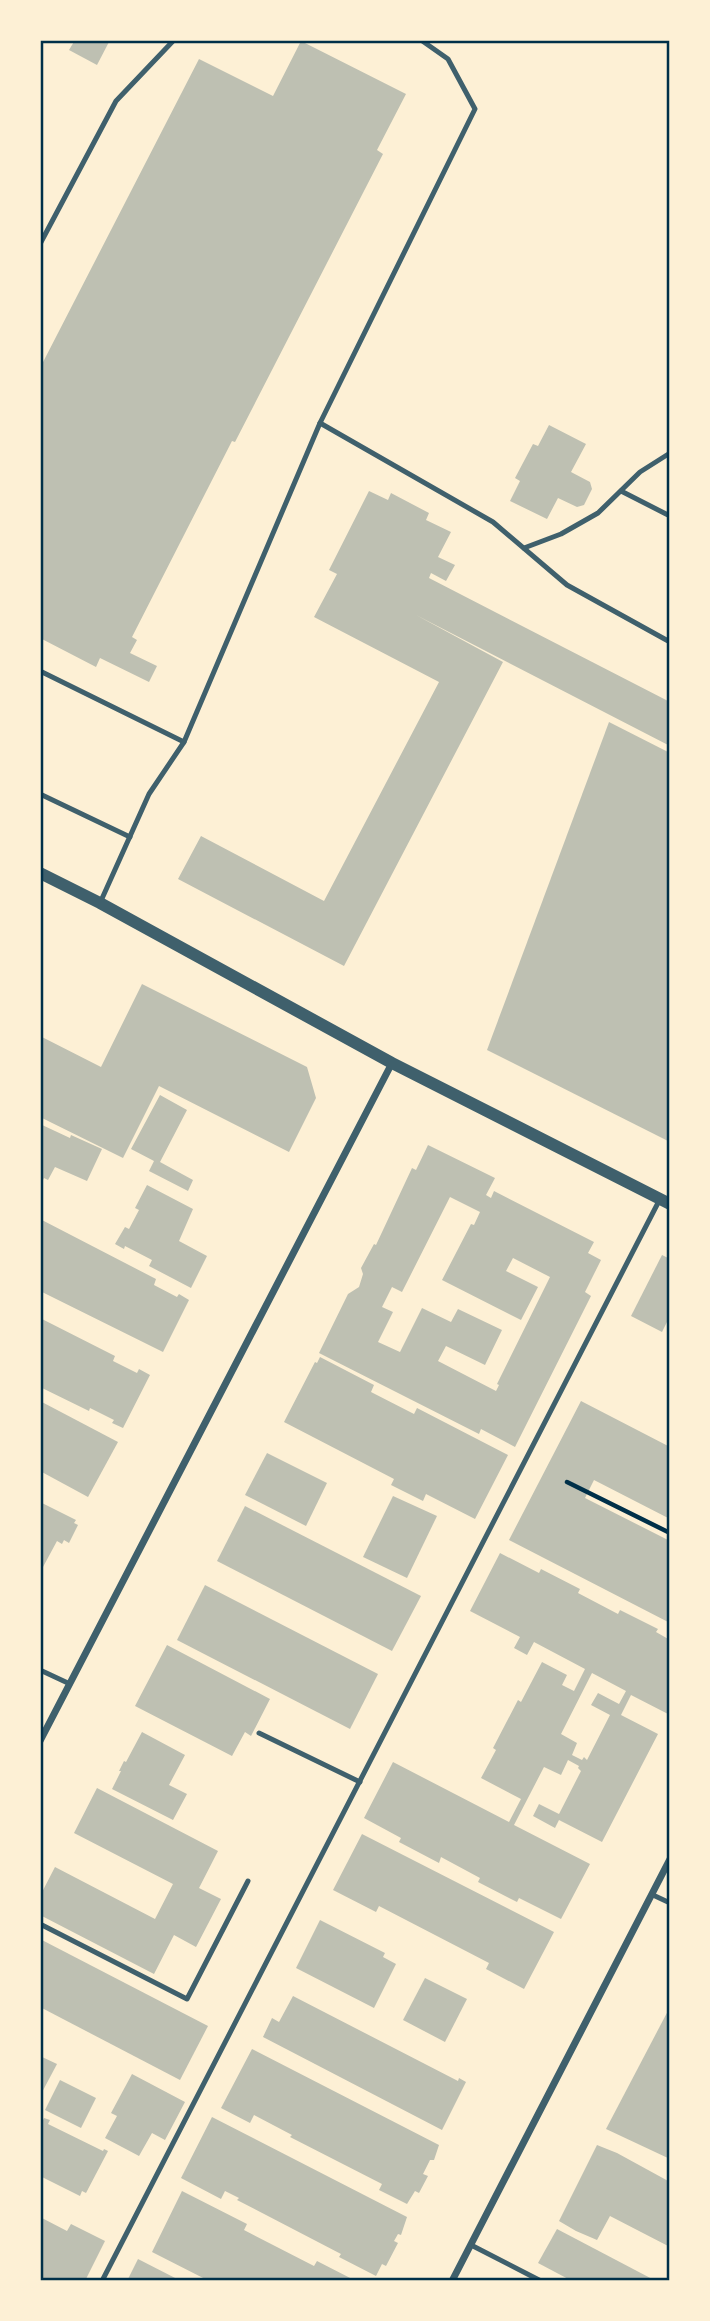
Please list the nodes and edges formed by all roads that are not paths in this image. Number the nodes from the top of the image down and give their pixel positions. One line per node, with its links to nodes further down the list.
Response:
1 (174, 40): 3 (lane)
2 (421, 40): 4 (lane)
3 (40, 244)
4 (320, 422): 8 (lane); 11 (lane)
5 (670, 453): 6 (lane)
6 (621, 491): 7 (lane); 8 (lane)
7 (670, 516)
8 (524, 548): 9 (lane)
9 (670, 642)
10 (40, 671): 11 (lane)
11 (184, 743): 13 (lane)
12 (40, 794): 13 (lane)
13 (130, 837): 15 (lane)
14 (40, 873): 15 (street)
15 (100, 903): 16 (street)
16 (392, 1063): 17 (street); 19 (street)
17 (665, 1201): 22 (lane)
18 (40, 1670): 19 (lane)
19 (70, 1684): 21 (street)
20 (259, 1733): 22 (lane)
21 (40, 1741)
22 (360, 1782): 29 (lane)
23 (670, 1859): 25 (street)
24 (248, 1881): 27 (lane)
25 (653, 1895): 26 (lane); 28 (street)
26 (670, 1903)
27 (40, 1924)
28 (471, 2245): 30 (street); 31 (lane)
29 (102, 2281)
30 (452, 2281)
31 (541, 2281)

